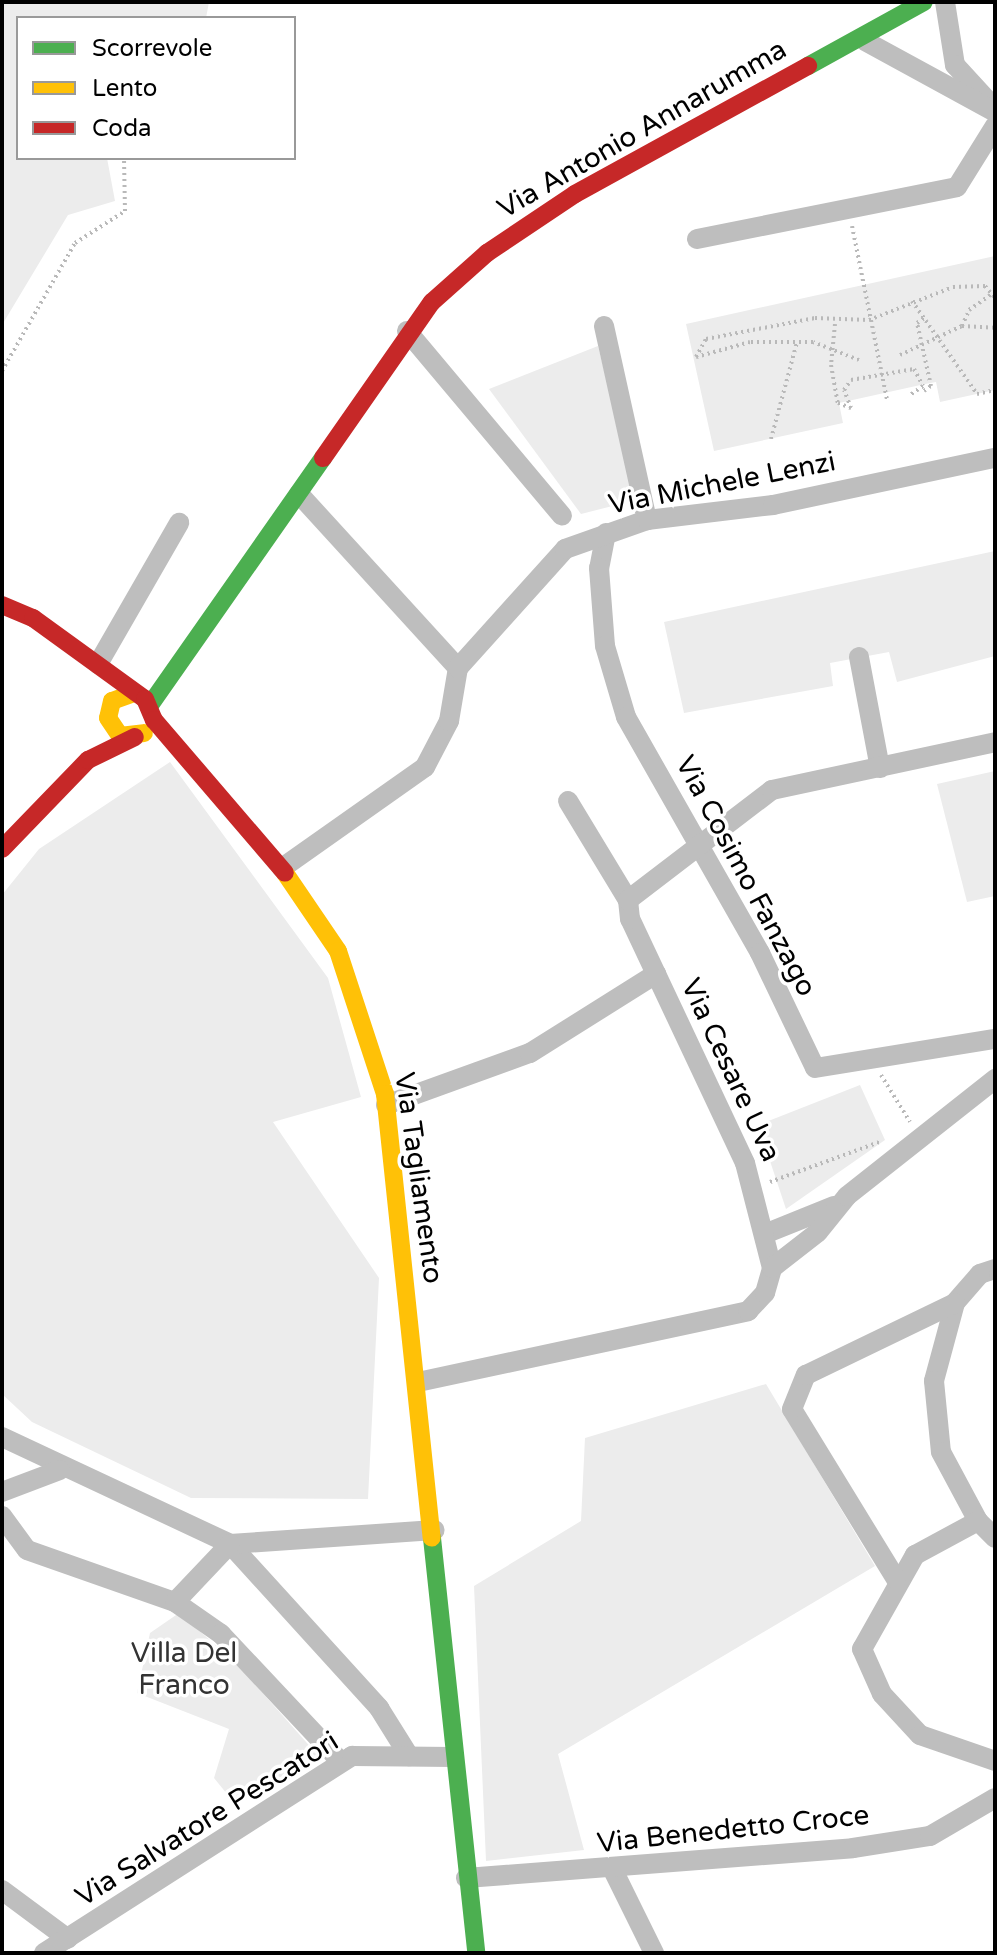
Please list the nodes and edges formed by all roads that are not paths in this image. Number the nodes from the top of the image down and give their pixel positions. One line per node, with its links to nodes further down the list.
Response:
1 (924, 2): 3 (main road, Via Antonio Annarumma)
2 (945, 2): 4 (street)
3 (865, 41): 4 (street); 8 (main road, Via Antonio Annarumma)
4 (995, 110)
5 (995, 126): 6 (street)
6 (697, 239)
7 (604, 326): 12 (street)
8 (407, 331): 10 (main road, Via Antonio Annarumma); 11 (street)
9 (995, 458): 12 (street, Via Michele Lenzi)
10 (299, 494): 18 (street); 21 (main road, Via Antonio Annarumma)
11 (562, 516)
12 (647, 520): 14 (street, Via Michele Lenzi)
13 (179, 523): 17 (street)
14 (606, 533): 18 (street, Via Michele Lenzi); 26 (street, Via Cosimo Fanzago)
15 (2, 605): 17 (main road)
16 (859, 657): 24 (street)
17 (98, 664): 19 (main road); 20 (main road)
18 (458, 668): 28 (street)
19 (134, 693): 20 (main road); 21 (main road)
20 (110, 710): 21 (main road); 23 (main road)
21 (146, 724): 23 (main road); 28 (main road, Via Tagliamento)
22 (995, 742): 24 (street)
23 (88, 760): 27 (main road)
24 (880, 768): 26 (street)
25 (568, 801): 29 (street, Via Cesare Uva)
26 (698, 844): 29 (street); 31 (street, Via Cosimo Fanzago)
27 (2, 849)
28 (282, 868): 33 (main road, Via Tagliamento)
29 (628, 900): 30 (street, Via Cesare Uva)
30 (656, 974): 33 (street); 35 (street, Via Cesare Uva)
31 (995, 1039)
32 (995, 1079): 34 (street)
33 (386, 1105): 39 (main road, Via Tagliamento)
34 (847, 1196): 35 (street); 36 (street)
35 (767, 1233): 36 (street, Via Cesare Uva)
36 (772, 1268): 39 (street)
37 (995, 1269): 38 (street)
38 (955, 1303): 44 (street); 48 (street)
39 (418, 1382): 45 (main road, Via Tagliamento)
40 (2, 1437): 41 (street)
41 (60, 1470): 42 (street); 47 (street)
42 (2, 1492)
43 (2, 1516): 49 (street)
44 (978, 1521): 46 (street); 48 (street)
45 (435, 1530): 47 (street); 51 (main road, Via Tagliamento)
46 (995, 1538)
47 (230, 1544): 49 (street); 50 (street)
48 (896, 1579): 52 (street)
49 (175, 1602): 53 (street)
50 (409, 1756): 51 (street, Via Salvatore Pescatori); 53 (street, Via Salvatore Pescatori)
51 (453, 1757): 56 (main road, Via Tagliamento)
52 (995, 1761)
53 (341, 1762): 58 (street, Via Salvatore Pescatori)
54 (995, 1798): 55 (street, Via Benedetto Croce)
55 (613, 1870): 56 (street, Via Benedetto Croce); 61 (street)
56 (466, 1878): 60 (main road, Via Tagliamento)
57 (2, 1890): 58 (street)
58 (68, 1939): 59 (street, Via Salvatore Pescatori)
59 (44, 1953)
60 (476, 1953)
61 (654, 1953)

